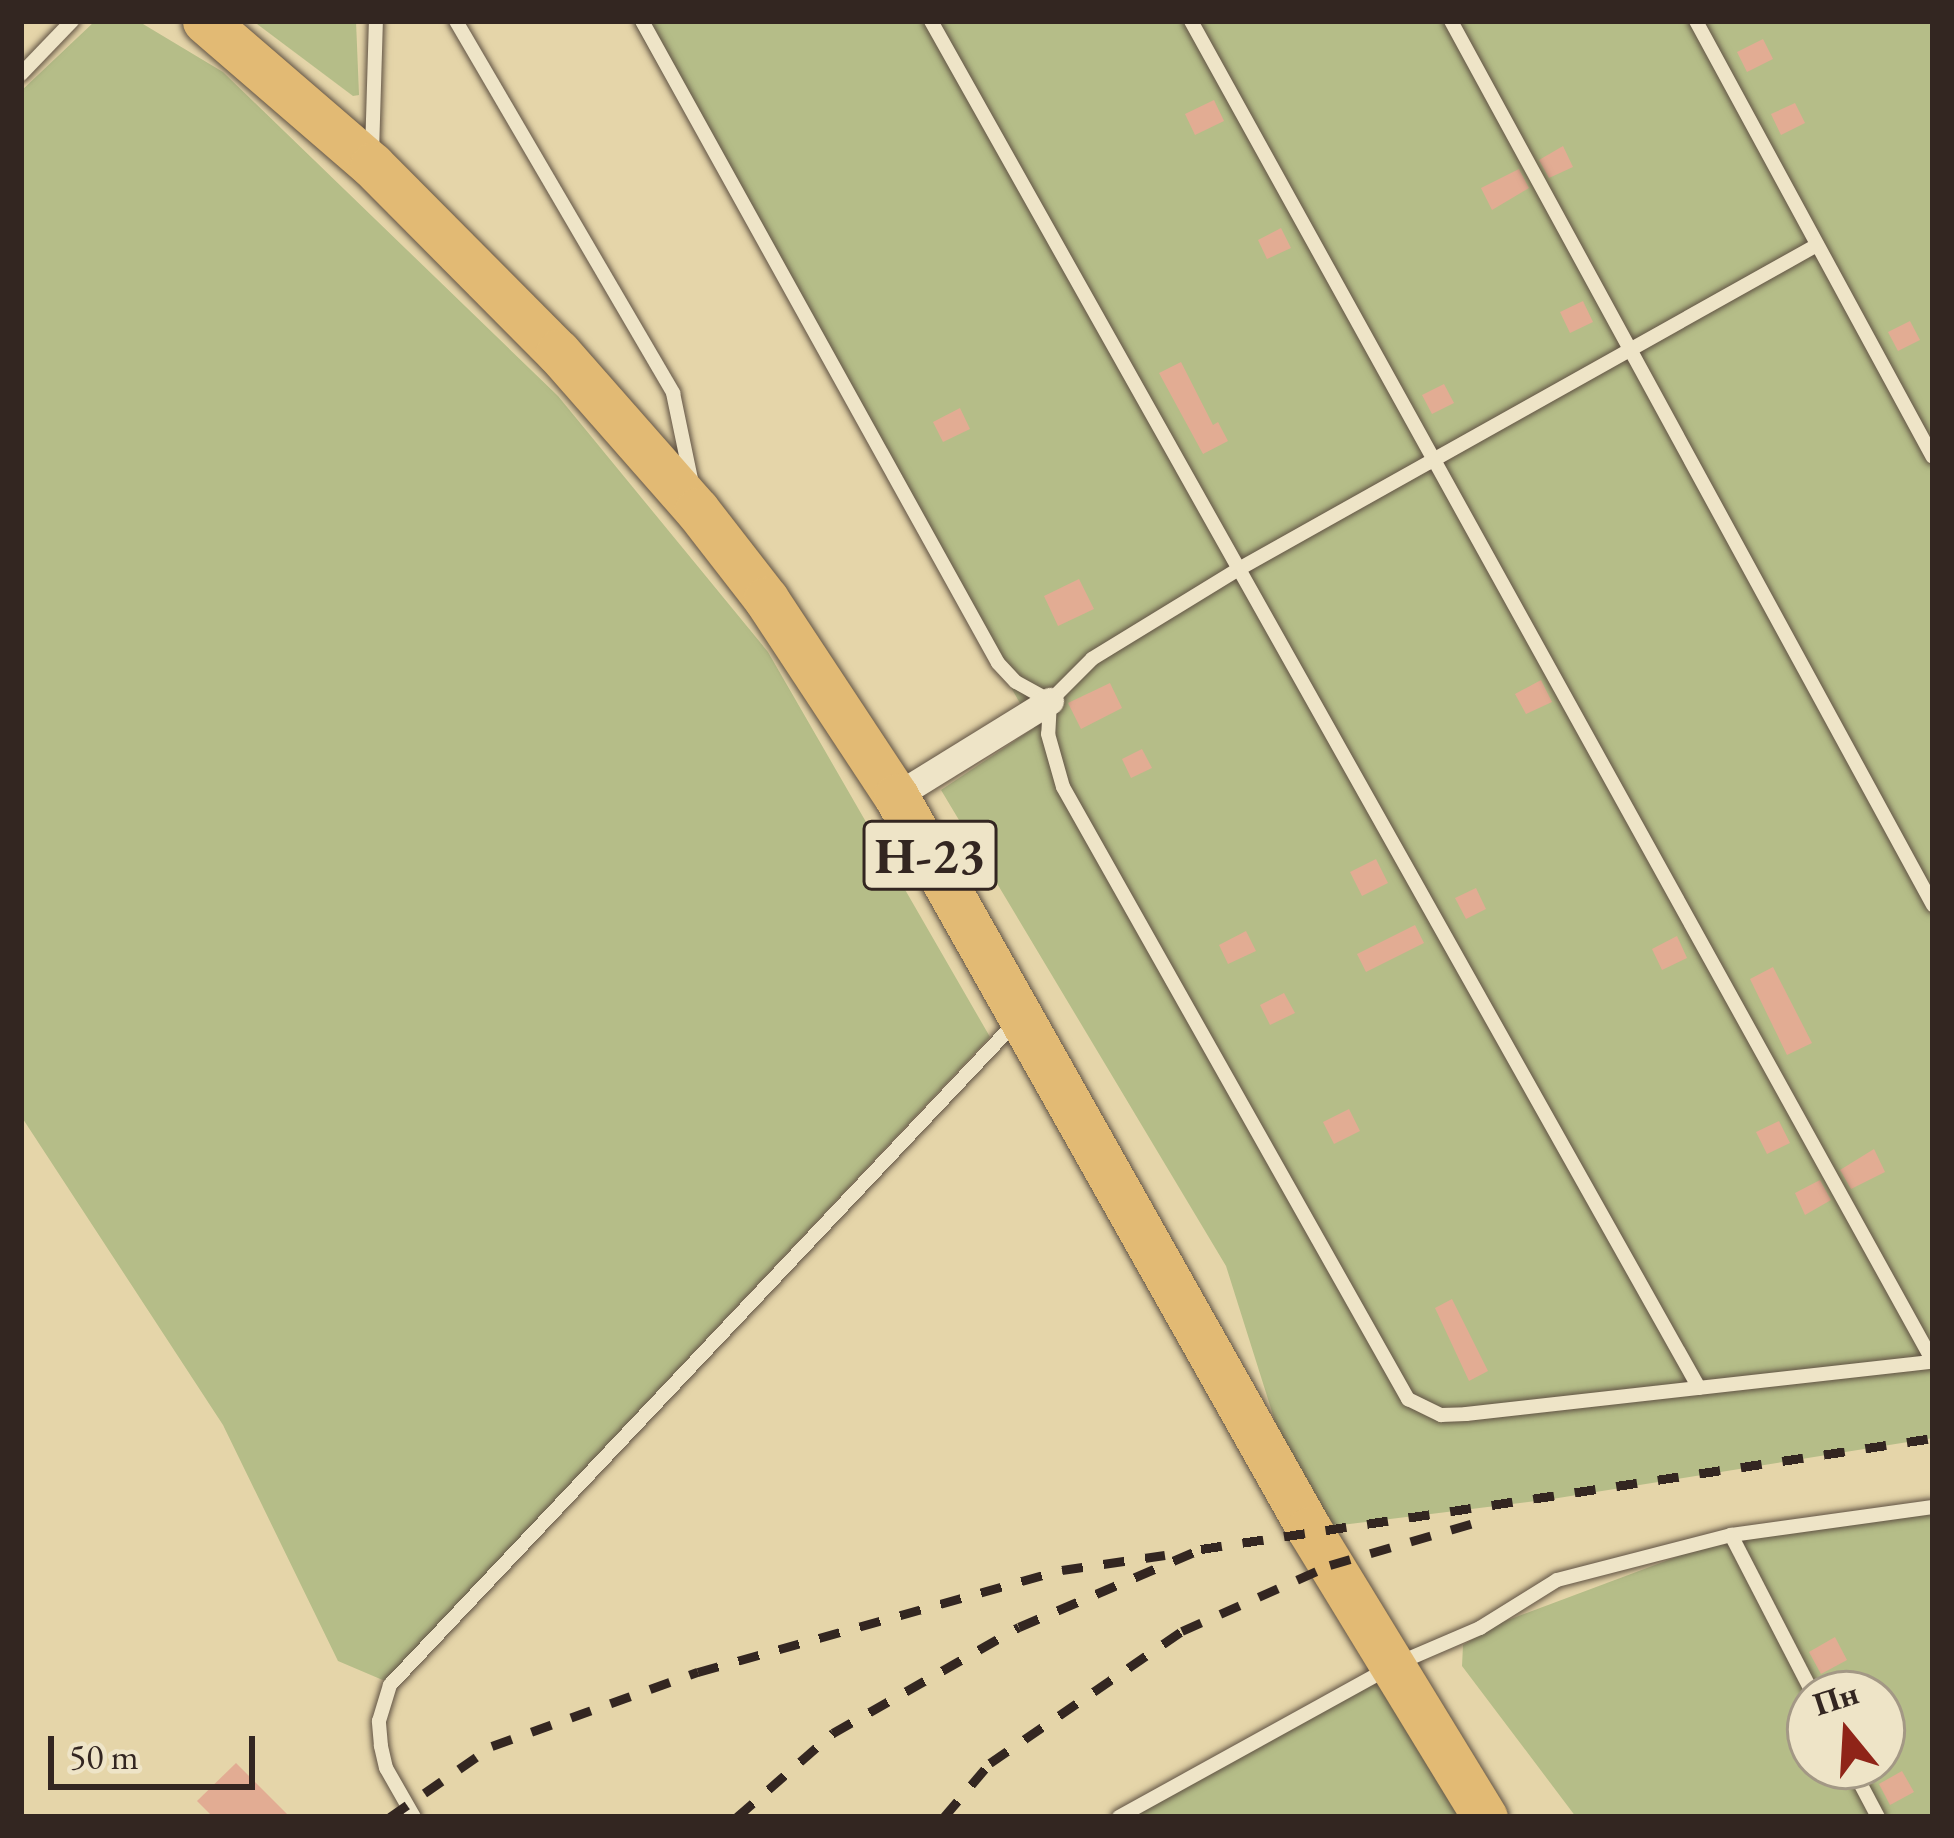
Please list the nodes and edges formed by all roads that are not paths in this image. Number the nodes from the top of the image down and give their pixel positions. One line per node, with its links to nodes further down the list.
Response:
1 (73, 21): 10 (lane)
2 (205, 21): 11 (main road, Н-23)
3 (376, 21): 11 (lane)
4 (456, 21): 16 (lane)
5 (642, 21): 18 (lane)
6 (931, 21): 17 (lane)
7 (1191, 21): 15 (lane)
8 (1451, 21): 13 (lane)
9 (1696, 21): 12 (lane)
10 (21, 74)
11 (371, 164): 16 (main road, Н-23)
12 (1817, 245): 13 (lane); 14 (lane)
13 (1627, 351): 15 (lane); 20 (lane)
14 (1933, 457)
15 (1434, 460): 17 (lane); 22 (lane)
16 (697, 510): 19 (main road, Н-23)
17 (1237, 570): 18 (lane); 23 (lane)
18 (1050, 701): 19 (street); 23 (lane)
19 (896, 796): 21 (main road, Н-23)
20 (1933, 905)
21 (1023, 1015): 26 (main road, Н-23); 29 (lane)
22 (1933, 1362): 23 (lane)
23 (1699, 1388)
24 (1933, 1508): 25 (lane)
25 (1731, 1535): 26 (lane); 27 (lane)
26 (1394, 1665): 30 (lane); 31 (main road, Н-23)
27 (1801, 1670)
28 (1864, 1790): 32 (lane)
29 (414, 1817)
30 (1119, 1817)
31 (1485, 1817)
32 (1878, 1817)

